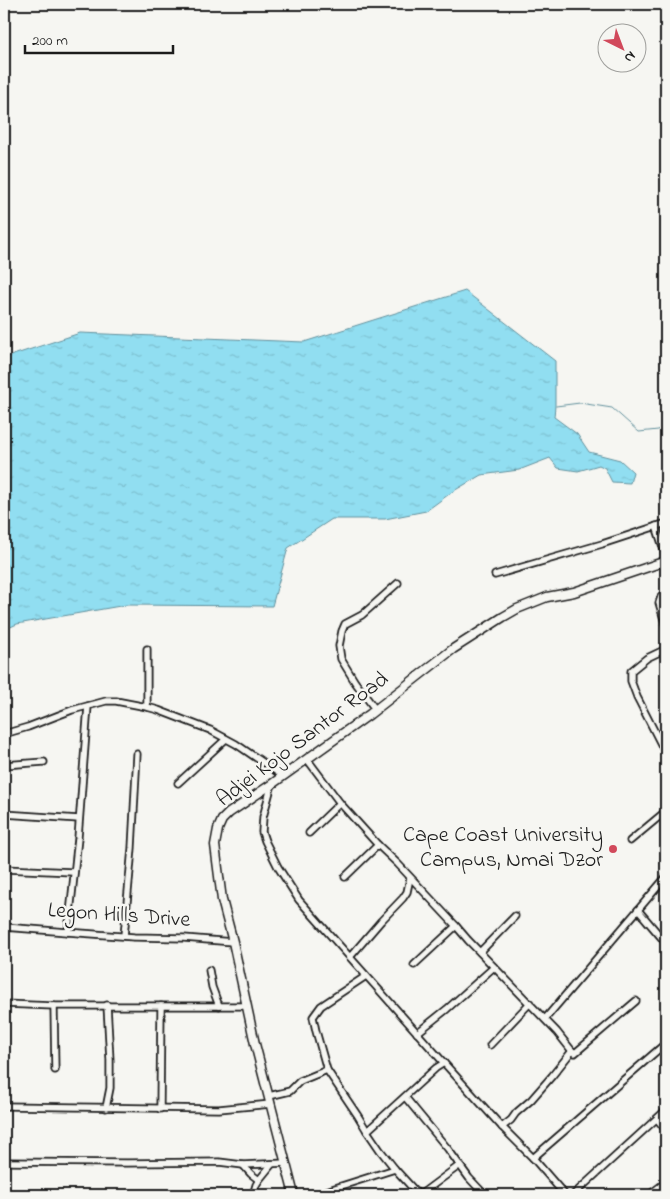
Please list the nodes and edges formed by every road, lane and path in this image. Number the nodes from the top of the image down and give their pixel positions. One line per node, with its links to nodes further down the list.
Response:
1 (666, 523): 2 (street)
2 (656, 526): 3 (street); 5 (street)
3 (666, 556)
4 (666, 561): 13 (street, Adjei Kojo Santor Road)
5 (495, 575)
6 (398, 583): 13 (street)
7 (666, 593): 8 (street)
8 (666, 626)
9 (147, 648): 12 (street)
10 (666, 649): 17 (street)
11 (88, 706): 12 (street); 14 (street); 27 (street)
12 (147, 707): 15 (street)
13 (375, 710): 18 (street, Adjei Kojo Santor Road)
14 (4, 734)
15 (226, 739): 21 (street); 22 (street)
16 (137, 754): 41 (street)
17 (666, 754)
18 (307, 759): 21 (street, Adjei Kojo Santor Road); 24 (street)
19 (44, 762): 20 (street)
20 (4, 765)
21 (283, 776): 23 (street, Adjei Kojo Santor Road)
22 (178, 783)
23 (272, 784): 42 (street, Adjei Kojo Santor Road); 45 (street)
24 (340, 803): 28 (street); 30 (street)
25 (666, 811): 29 (street)
26 (4, 814): 27 (street)
27 (79, 819): 32 (street)
28 (309, 833)
29 (630, 841)
30 (378, 845): 33 (street); 35 (street)
31 (4, 869): 32 (street)
32 (73, 872): 40 (street)
33 (345, 877)
34 (666, 877): 36 (street)
35 (410, 878): 38 (street); 45 (street)
36 (638, 910): 43 (street); 58 (street)
37 (515, 916): 44 (street)
38 (456, 926): 44 (street); 46 (street)
39 (4, 927): 40 (street, Legon Hills Drive)
40 (68, 932): 41 (street, Legon Hills Drive)
41 (124, 936): 42 (street, Legon Hills Drive)
42 (233, 942): 57 (street, Adjei Kojo Santor Road)
43 (666, 943)
44 (480, 952): 47 (street)
45 (350, 957): 49 (street)
46 (414, 965)
47 (494, 967): 52 (street); 59 (street)
48 (209, 970): 56 (street)
49 (366, 976): 59 (street); 65 (street)
50 (636, 1001): 62 (street)
51 (4, 1004): 54 (street)
52 (530, 1004): 58 (street); 61 (street)
53 (107, 1005): 54 (street); 55 (street); 69 (street)
54 (54, 1006): 64 (street)
55 (161, 1006): 56 (street); 70 (street)
56 (219, 1006): 57 (street)
57 (246, 1006): 67 (street, Adjei Kojo Santor Road)
58 (545, 1019): 62 (street)
59 (417, 1033): 63 (street)
60 (666, 1043): 76 (street)
61 (490, 1045)
62 (572, 1051): 73 (street)
63 (444, 1063): 66 (street); 73 (street)
64 (55, 1070)
65 (327, 1070): 67 (street); 75 (street)
66 (405, 1097): 75 (street); 81 (street)
67 (270, 1100): 70 (street); 78 (street, Adjei Kojo Santor Road)
68 (4, 1106): 69 (street)
69 (106, 1108): 70 (street)
70 (160, 1109)
71 (666, 1110): 72 (street)
72 (657, 1119): 74 (street); 90 (street)
73 (502, 1127): 76 (street)
74 (666, 1130)
75 (367, 1131): 82 (street)
76 (533, 1158): 89 (street)
77 (4, 1162): 80 (street)
78 (286, 1163): 79 (street); 86 (street, Adjei Kojo Santor Road)
79 (272, 1164): 80 (street); 83 (street)
80 (243, 1165): 83 (street)
81 (460, 1165): 82 (street); 88 (street)
82 (395, 1169): 87 (street)
83 (259, 1180): 85 (street)
84 (666, 1182): 91 (street)
85 (253, 1195)
86 (294, 1195)
87 (316, 1195)
88 (485, 1195)
89 (566, 1195)
90 (573, 1195)
91 (650, 1195)

